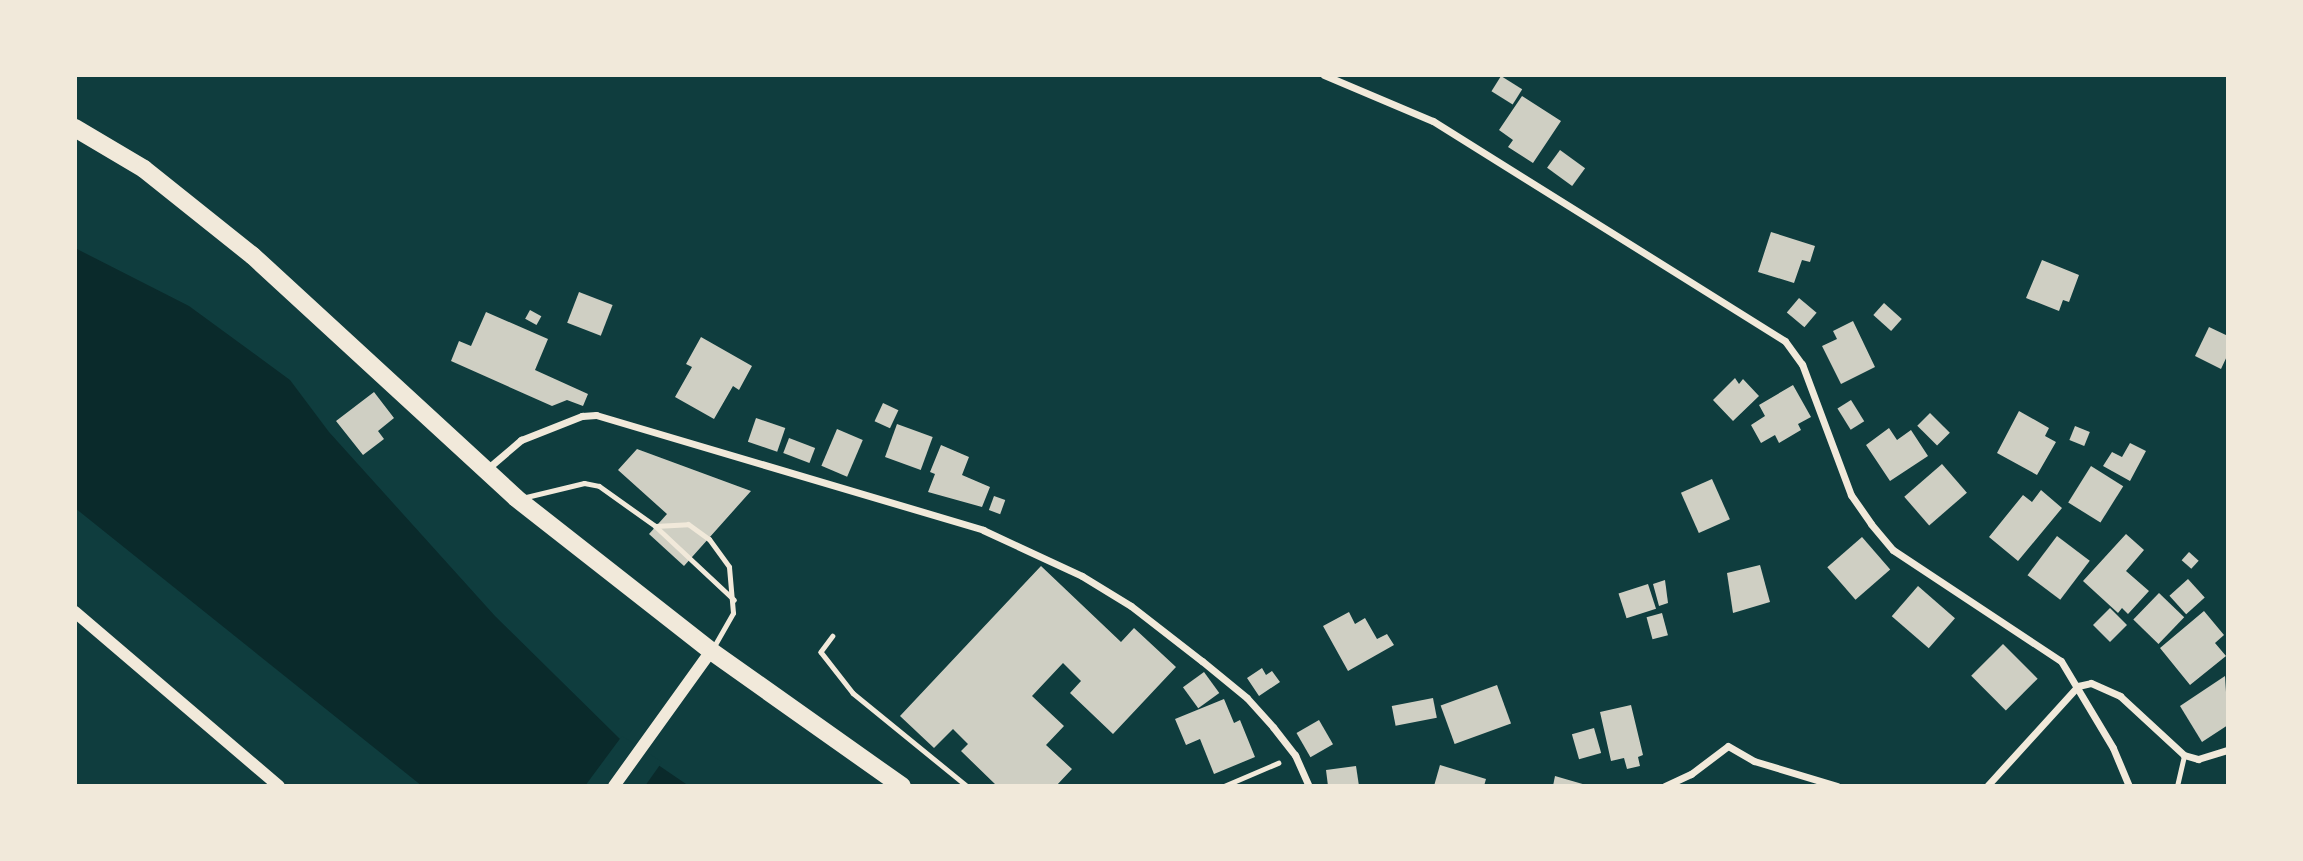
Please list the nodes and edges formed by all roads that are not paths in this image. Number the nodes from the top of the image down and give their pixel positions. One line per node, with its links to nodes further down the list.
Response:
1 (1324, 75): 9 (street)
2 (75, 128): 3 (main road)
3 (485, 471): 4 (main road); 15 (street)
4 (516, 498): 5 (lane); 8 (main road)
5 (655, 526): 6 (lane); 6 (lane)
6 (734, 600): 8 (lane)
7 (75, 612): 12 (street)
8 (711, 651): 13 (street); 14 (main road)
9 (2078, 686): 11 (street); 18 (street); 19 (street)
10 (2228, 750): 11 (street)
11 (2184, 755): 20 (lane)
12 (279, 786)
13 (614, 786)
14 (902, 786)
15 (1309, 786)
16 (1665, 786): 17 (street)
17 (1837, 786)
18 (1987, 786)
19 (2129, 786)
20 (2178, 786)

